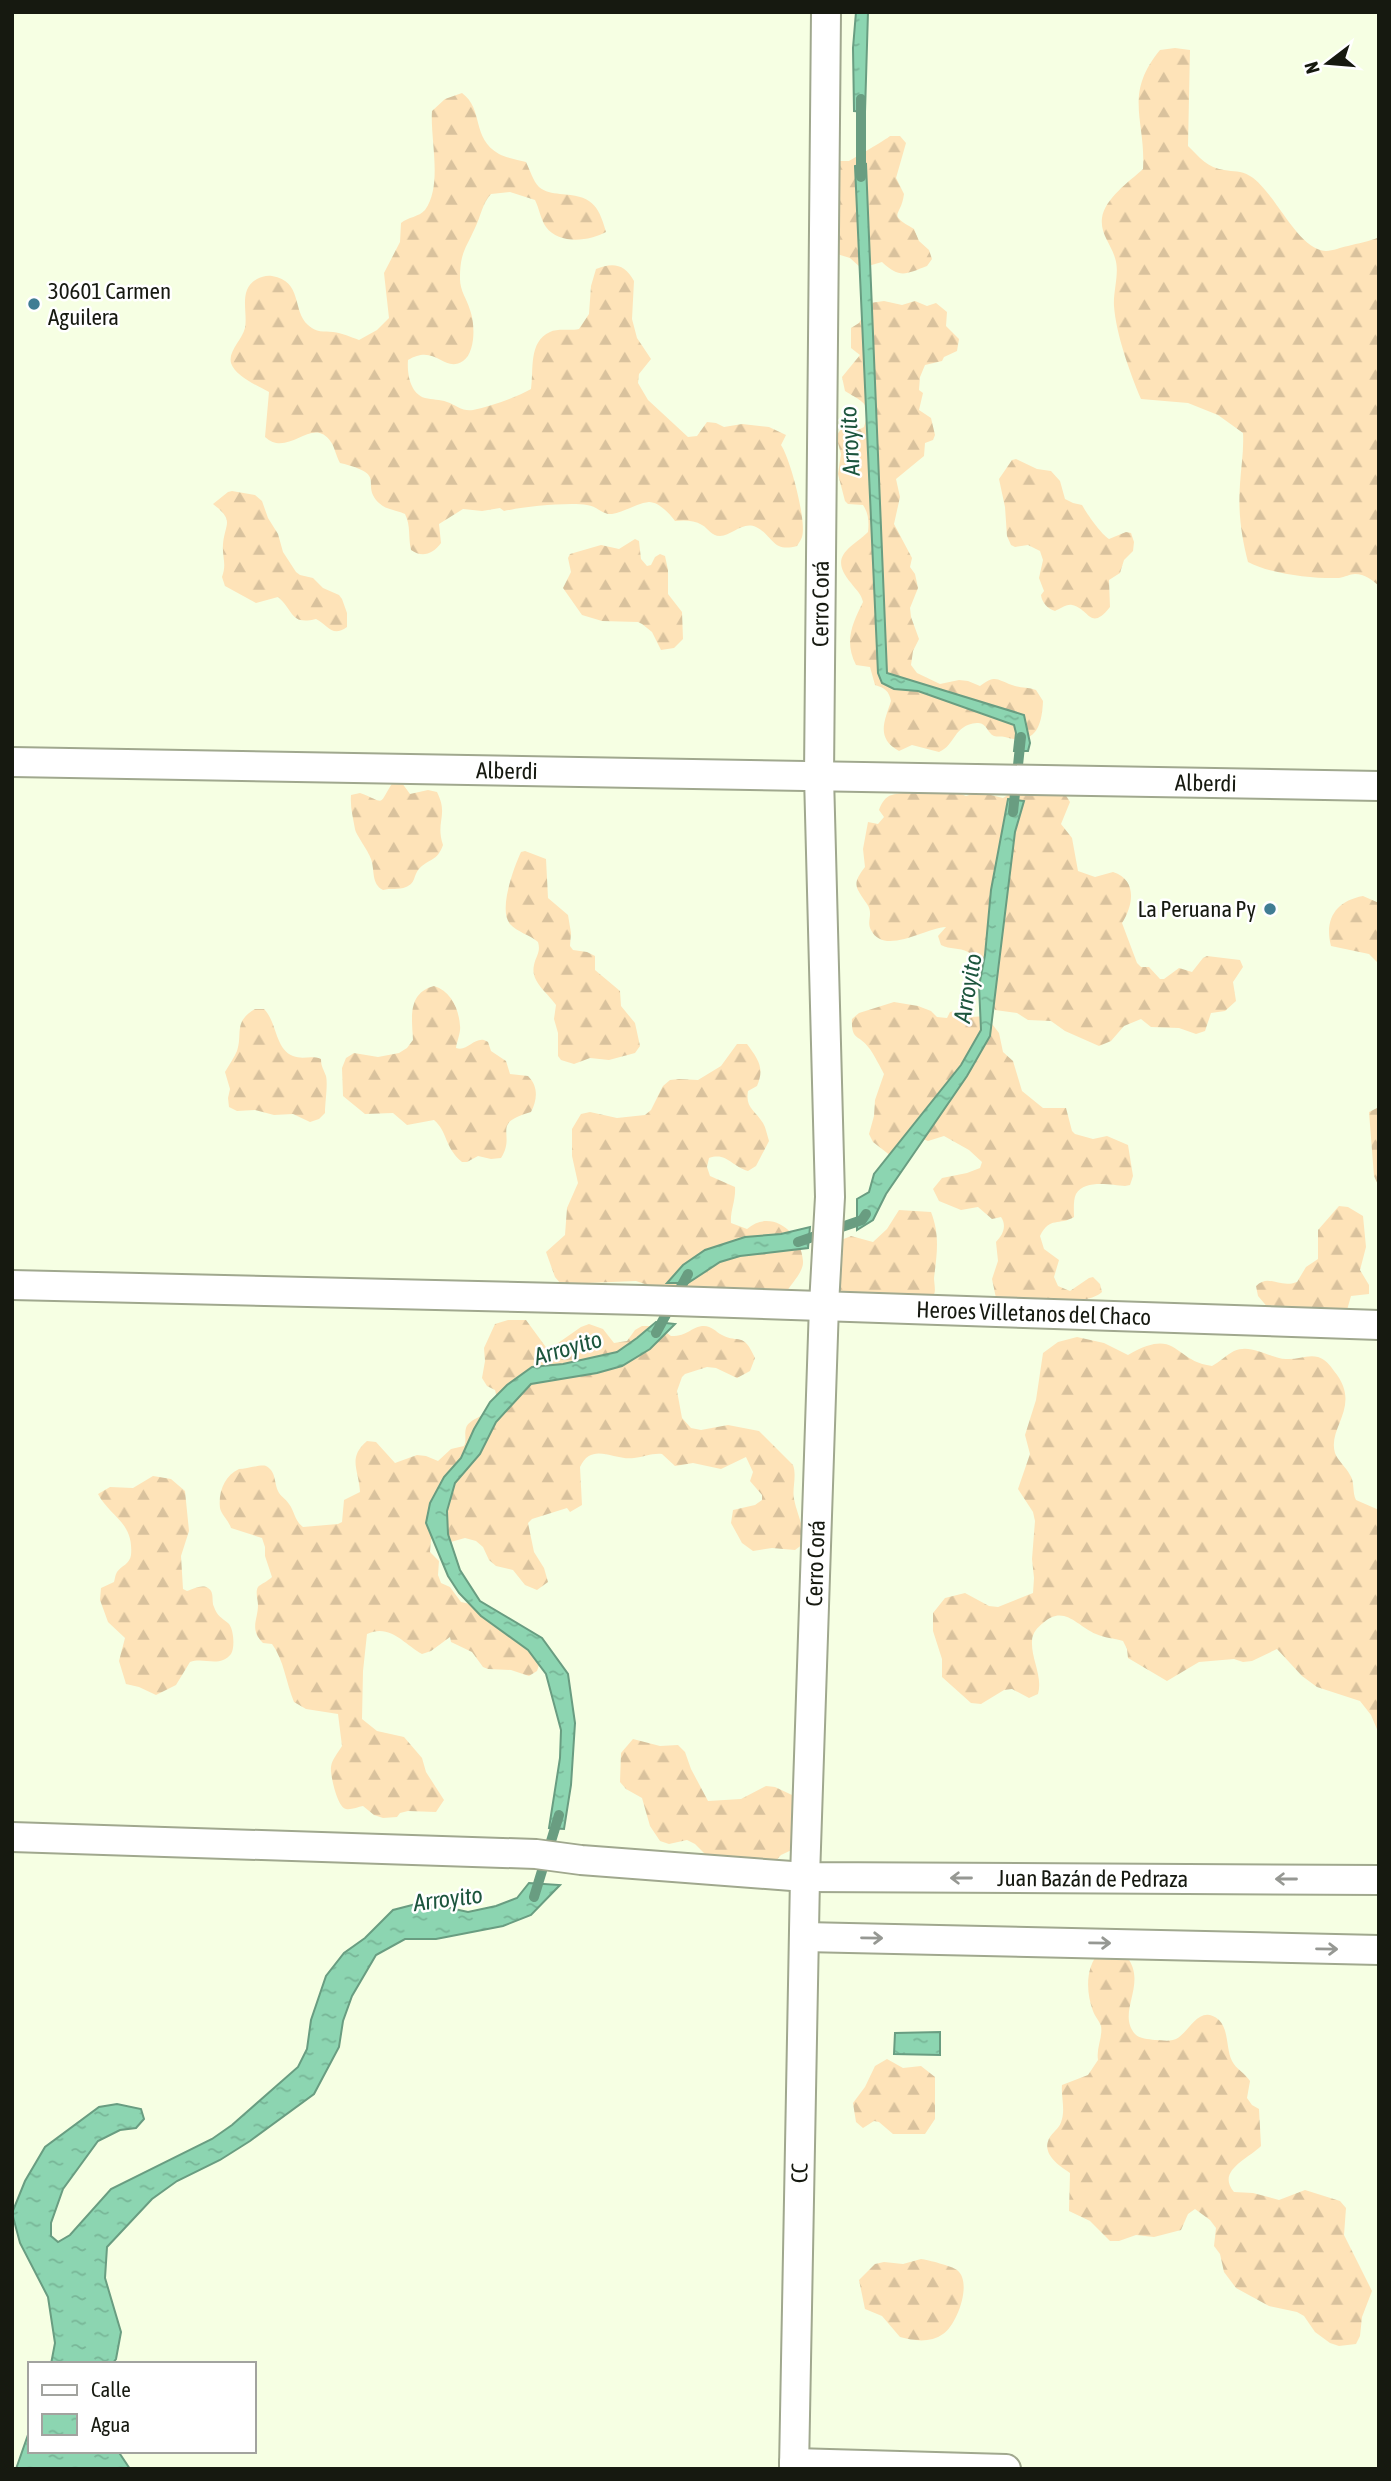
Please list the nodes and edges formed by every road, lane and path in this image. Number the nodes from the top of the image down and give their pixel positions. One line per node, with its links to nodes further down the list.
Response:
1 (826, 12): 3 (street, Cerro Corá)
2 (12, 762): 3 (street, Alberdi)
3 (819, 776): 4 (street, Alberdi); 6 (street, Cerro Corá)
4 (1379, 786)
5 (12, 1285): 6 (street, Heroes Villetanos del Chaco)
6 (824, 1306): 7 (street, Heroes Villetanos del Chaco); 9 (street, Cerro Corá)
7 (1379, 1325)
8 (12, 1837): 9 (street, Juan Bazán de Pedraza)
9 (805, 1877): 10 (street, Juan Bazán de Pedraza, one-way to 9); 11 (street, CC)
10 (1379, 1880)
11 (804, 1937): 12 (street, one-way to 12); 13 (street, CC)
12 (1379, 1950)
13 (794, 2466): 14 (street)
14 (1006, 2469)

